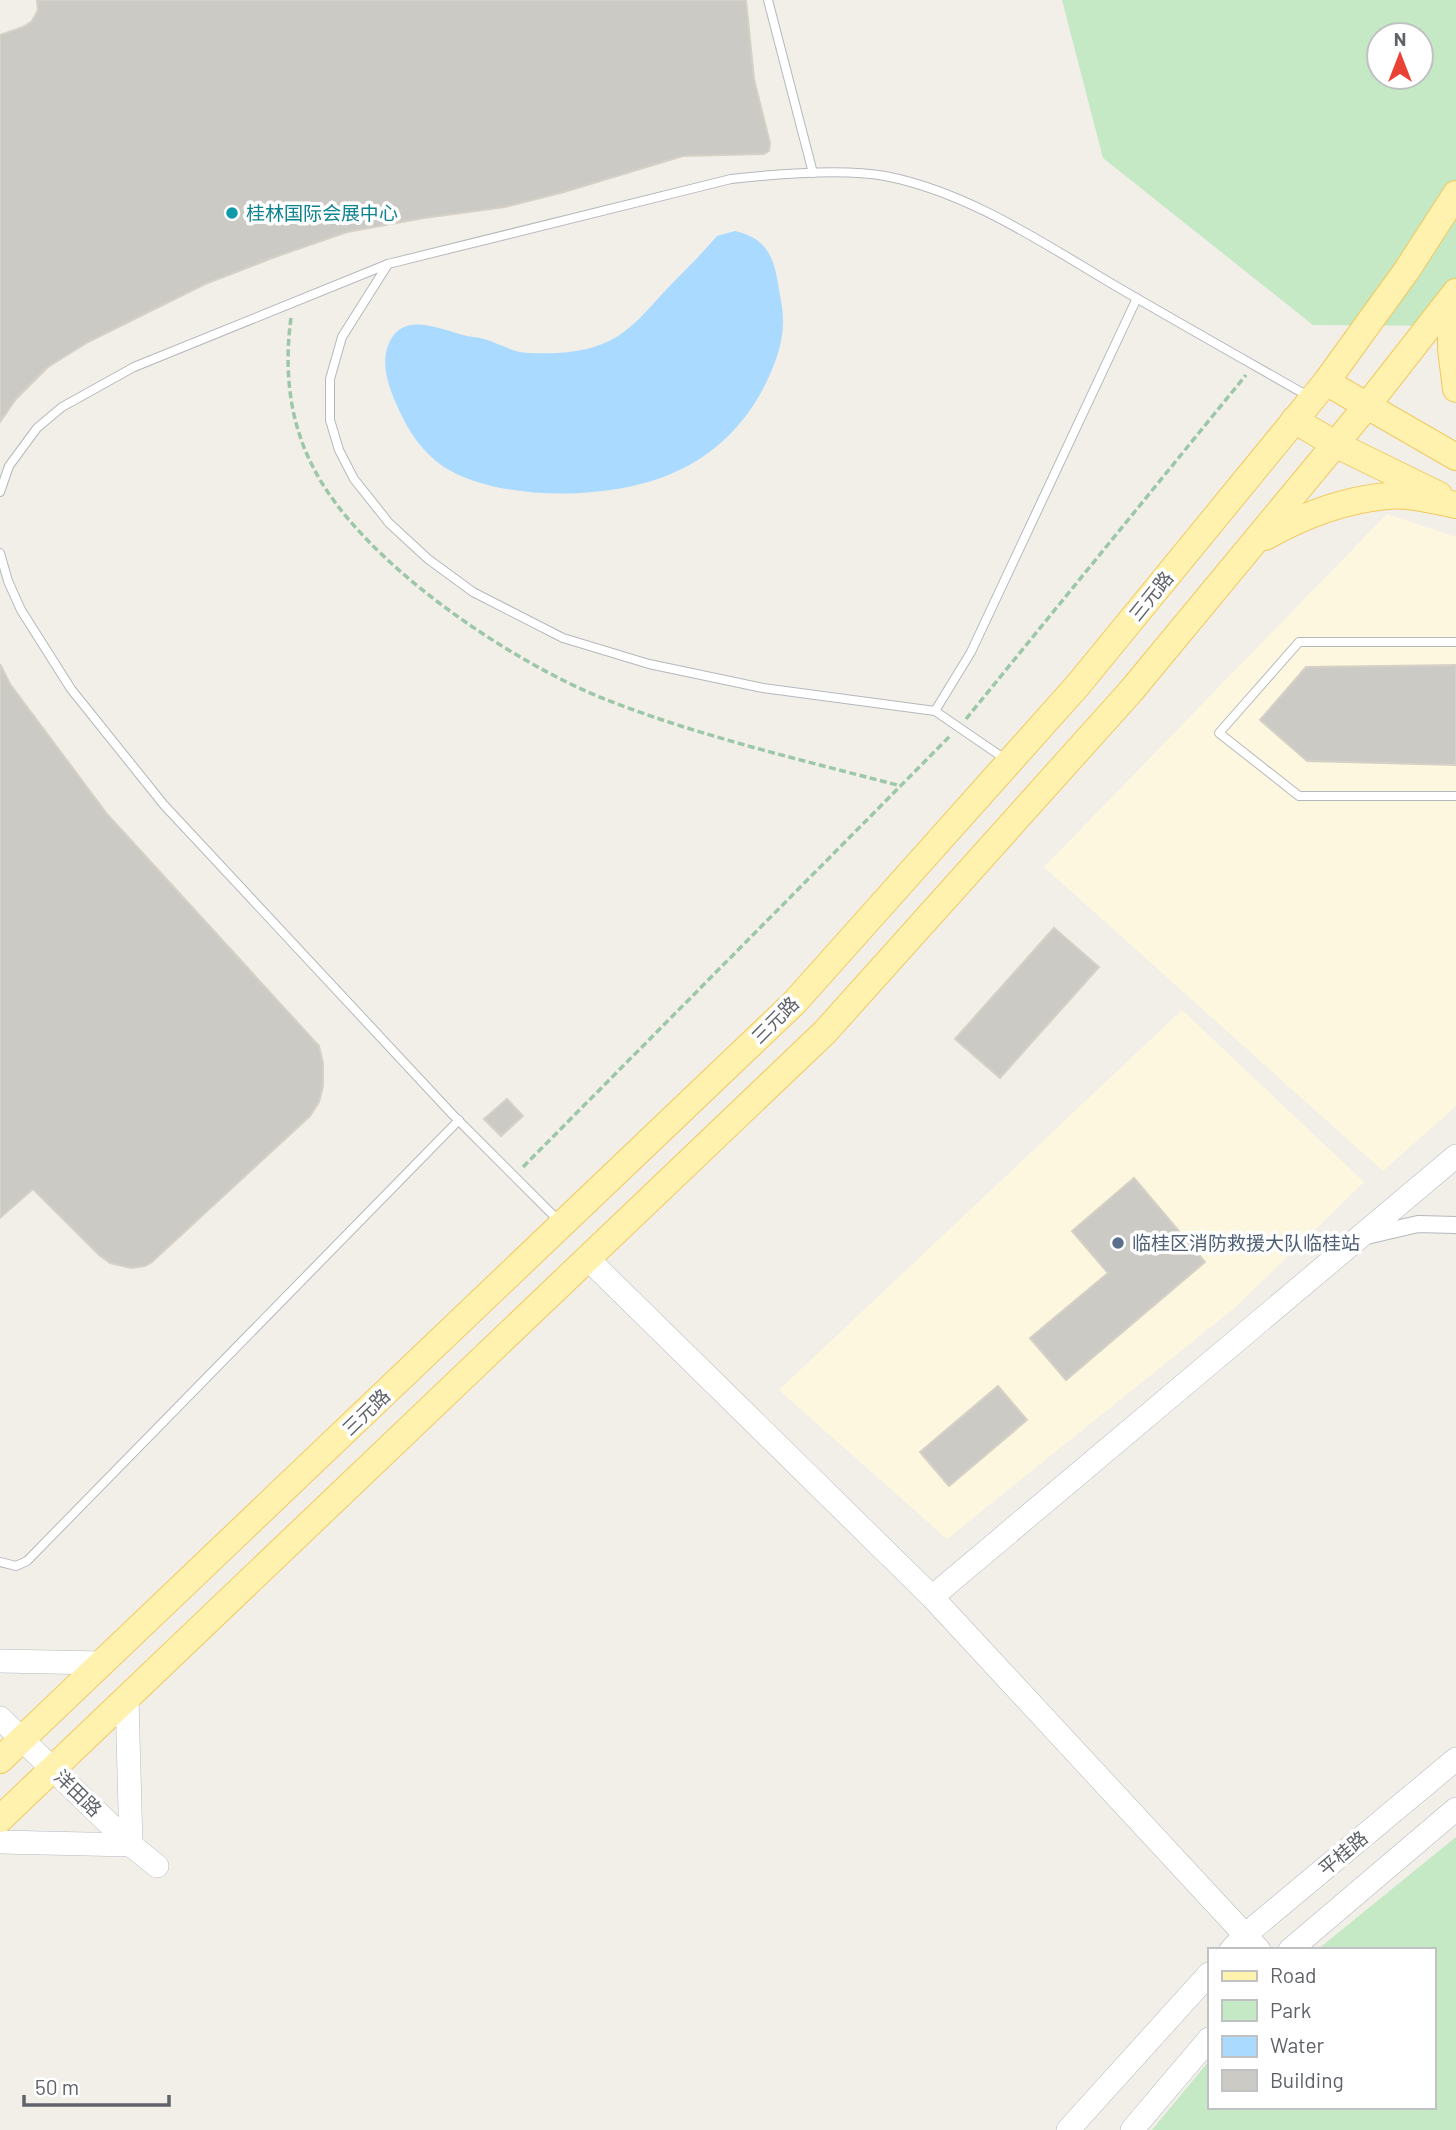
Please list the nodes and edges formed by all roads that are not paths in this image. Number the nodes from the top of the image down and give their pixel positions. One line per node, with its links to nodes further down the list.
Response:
1 (768, 0): 2 (lane)
2 (813, 173): 4 (lane); 6 (lane)
3 (1456, 194): 8 (main road, 三元路)
4 (388, 264): 13 (lane); 18 (lane)
5 (1453, 296): 7 (main road); 9 (main road)
6 (1137, 299): 8 (lane); 18 (lane)
7 (1456, 389)
8 (1319, 390): 9 (main road); 10 (main road, 三元路)
9 (1366, 407): 11 (main road); 12 (main road)
10 (1294, 420): 11 (main road); 19 (main road, 三元路)
11 (1335, 443): 14 (main road); 15 (main road)
12 (1456, 457)
13 (0, 492)
14 (1456, 504): 15 (main road)
15 (1251, 545): 26 (main road)
16 (0, 553): 21 (lane)
17 (1456, 642): 20 (lane)
18 (935, 710): 19 (lane)
19 (1009, 762): 23 (main road, 三元路)
20 (1456, 796)
21 (458, 1120): 23 (lane); 27 (lane)
22 (1456, 1156): 25 (street)
23 (563, 1225): 30 (main road, 三元路)
24 (1456, 1225): 25 (street)
25 (1360, 1237): 28 (street)
26 (588, 1259): 28 (street); 31 (main road)
27 (0, 1562)
28 (932, 1597): 42 (street)
29 (0, 1661): 30 (street)
30 (102, 1663): 33 (main road, 三元路)
31 (127, 1699): 36 (main road); 40 (street)
32 (0, 1718): 33 (street, 洋田路)
33 (22, 1739): 35 (main road, 三元路); 36 (street, 洋田路)
34 (1456, 1759): 42 (street, 平桂路)
35 (0, 1760)
36 (52, 1769): 38 (main road); 40 (street, 洋田路)
37 (1456, 1809): 43 (street, 平桂路)
38 (0, 1819)
39 (0, 1842): 40 (street)
40 (131, 1845): 41 (street, 洋田路)
41 (157, 1866)
42 (1245, 1945)
43 (1292, 1948)
44 (1208, 1975): 46 (street)
45 (1208, 2040): 47 (street)
46 (1068, 2130)
47 (1132, 2130)

